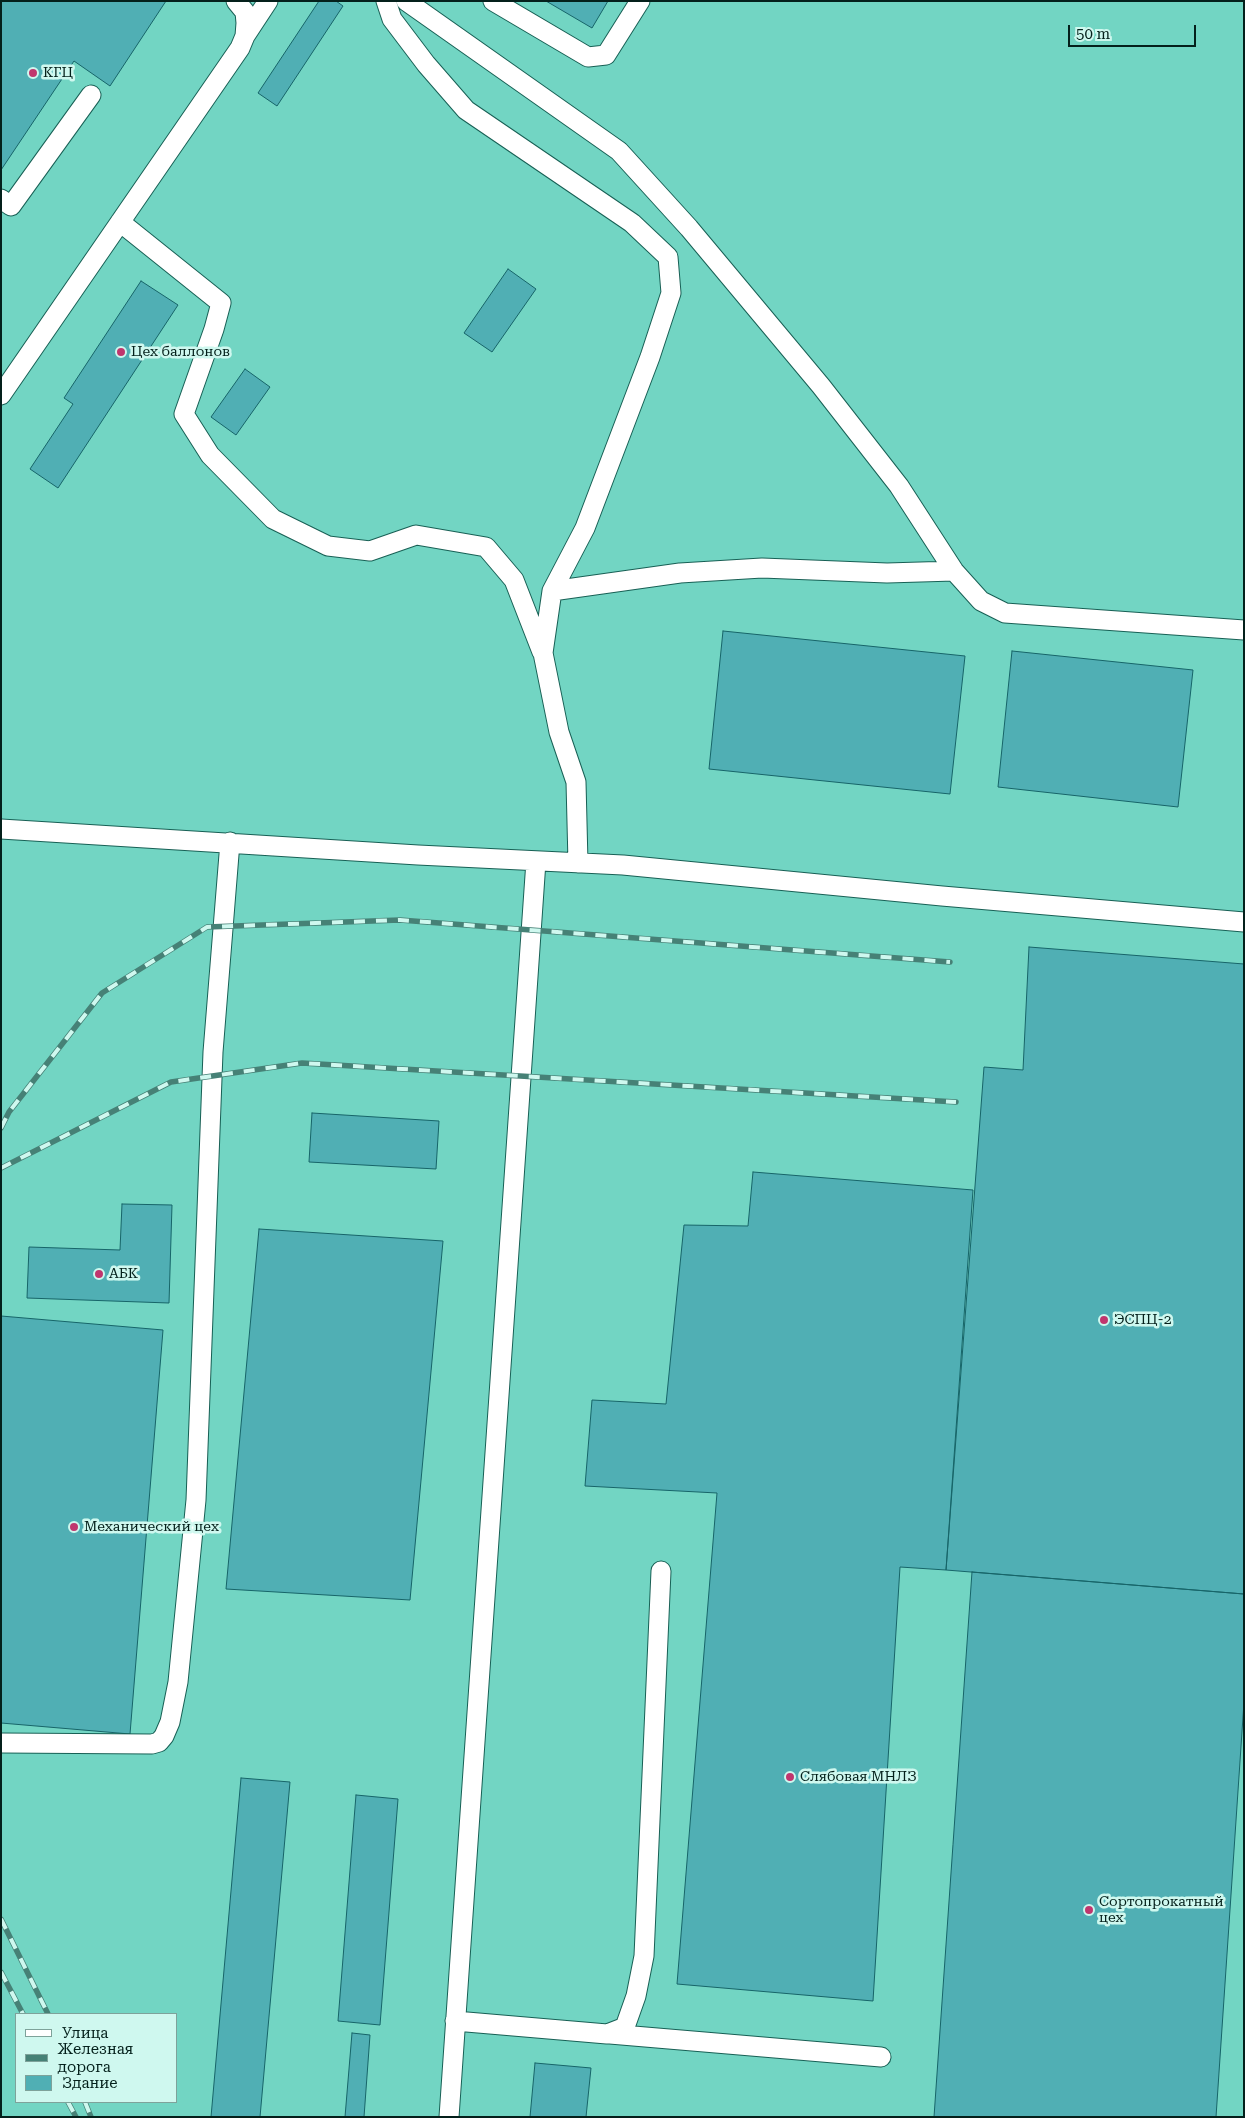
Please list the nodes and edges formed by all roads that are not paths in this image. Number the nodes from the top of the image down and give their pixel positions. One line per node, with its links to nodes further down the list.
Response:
1 (236, 1): 7 (lane)
2 (268, 1): 7 (lane)
3 (386, 1): 13 (lane)
4 (406, 1): 12 (lane)
5 (493, 1): 6 (lane)
6 (640, 1)
7 (245, 36): 10 (lane)
8 (91, 95): 9 (lane)
9 (1, 200)
10 (120, 222): 11 (lane); 15 (lane)
11 (1, 395)
12 (954, 571): 13 (lane); 14 (lane)
13 (552, 591): 15 (lane)
14 (1244, 630)
15 (543, 653): 19 (lane)
16 (1, 829): 17 (lane)
17 (230, 842): 18 (lane); 22 (lane)
18 (536, 861): 19 (lane); 23 (lane)
19 (578, 863): 20 (lane)
20 (1244, 922)
21 (661, 1571): 24 (lane)
22 (1, 1743)
23 (456, 2021): 24 (lane); 26 (lane)
24 (606, 2034): 25 (lane)
25 (881, 2057)
26 (449, 2117)

